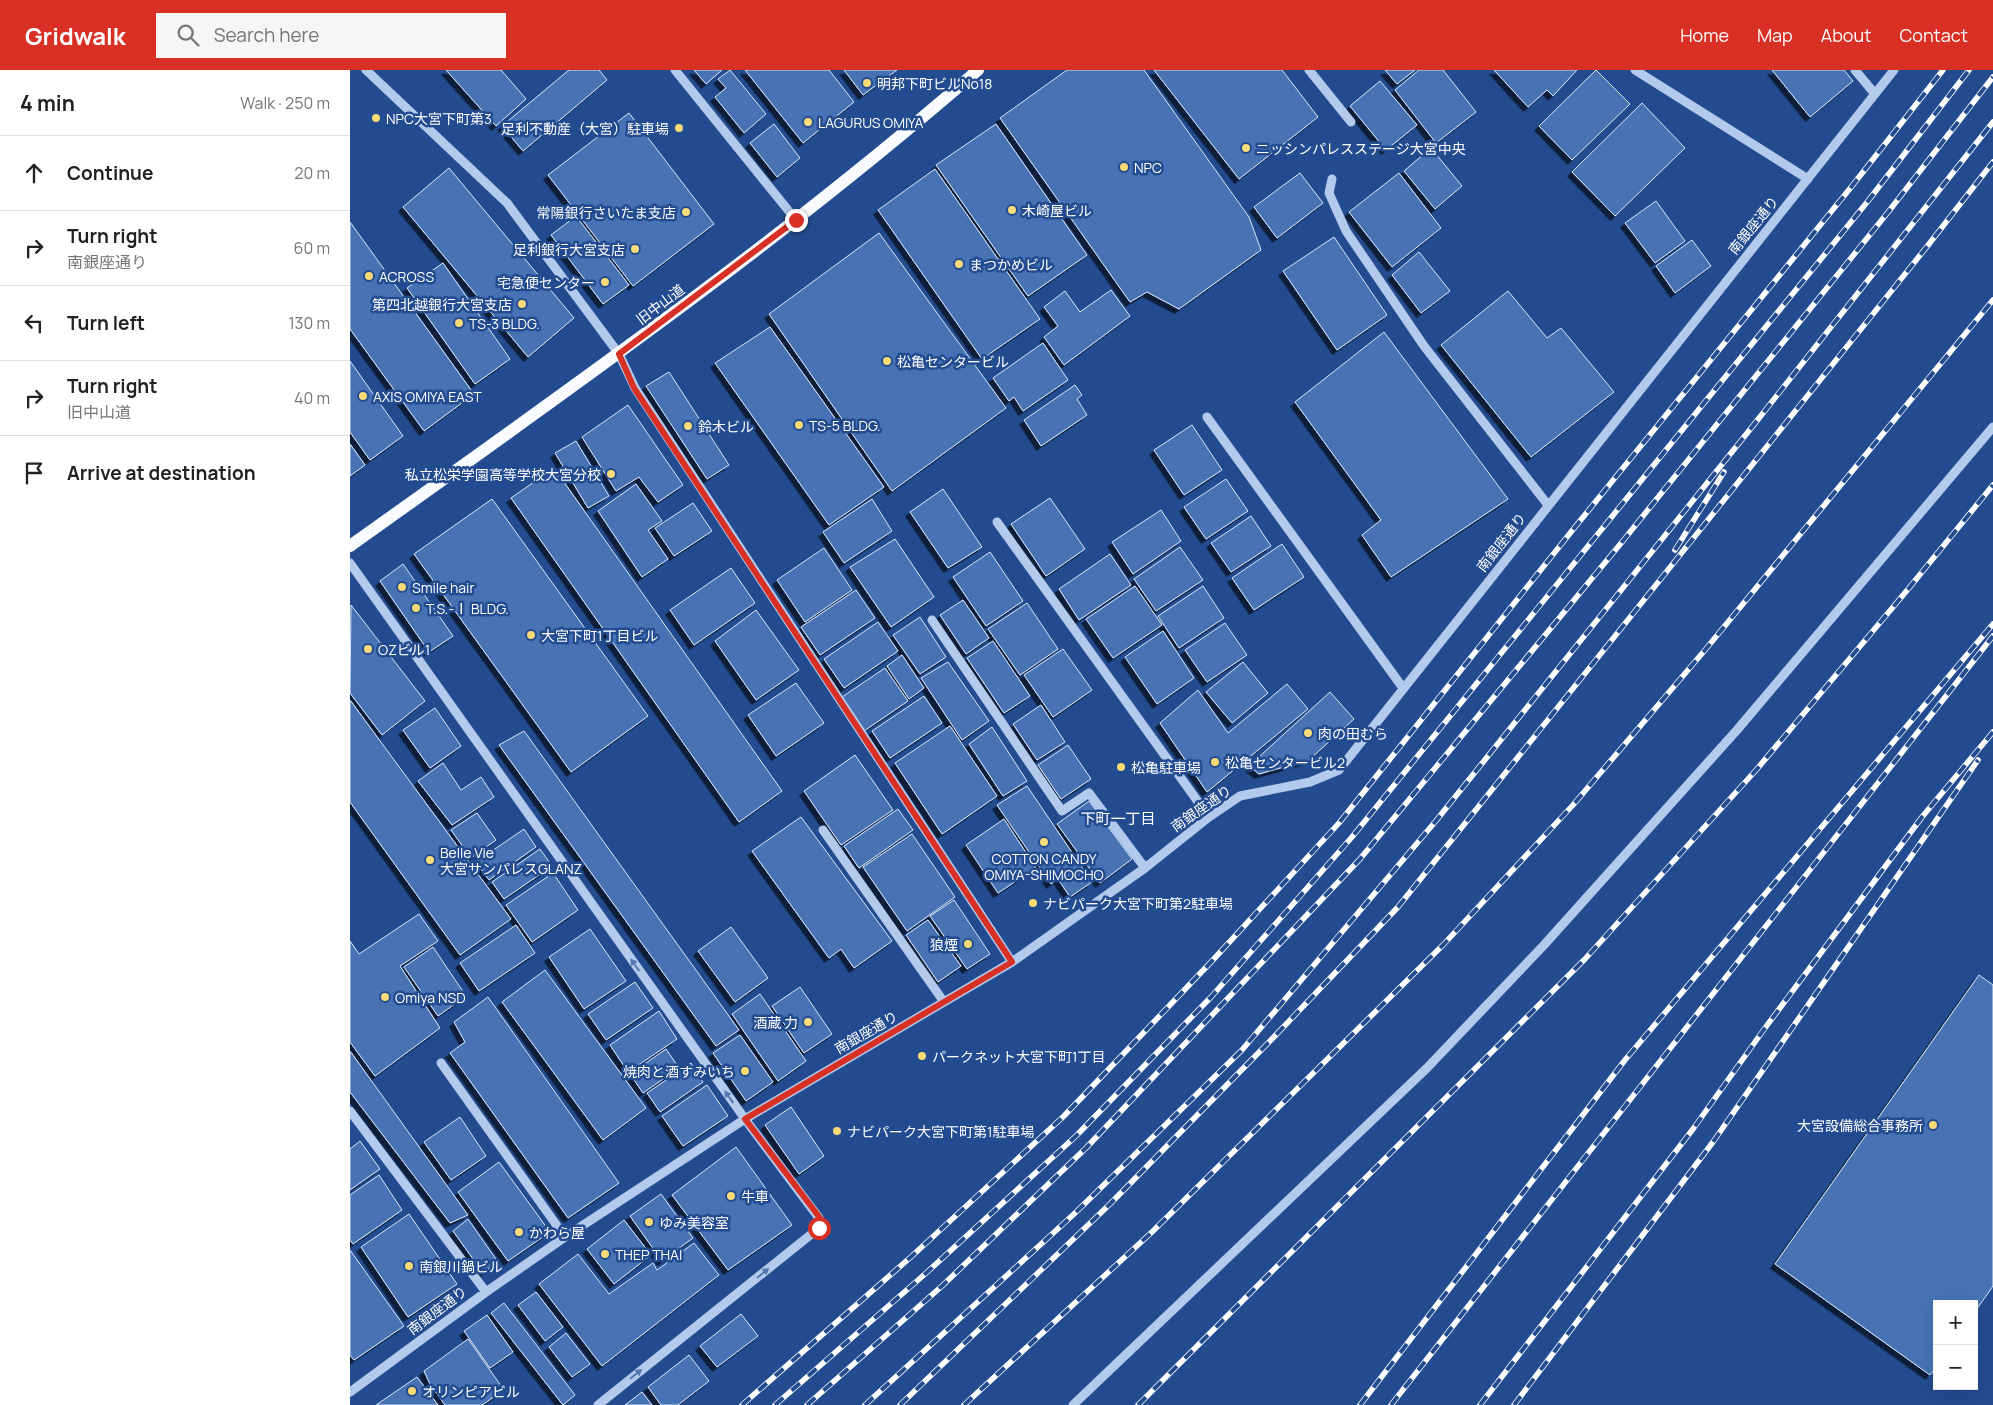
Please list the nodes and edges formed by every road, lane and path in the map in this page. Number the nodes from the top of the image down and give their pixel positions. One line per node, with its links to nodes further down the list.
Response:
1 (366, 70): 13 (street)
2 (675, 70): 12 (street)
3 (978, 70): 12 (main road, 旧中山道)
4 (1309, 70): 9 (street)
5 (1635, 70): 10 (street)
6 (1855, 70): 8 (street)
7 (1894, 70): 8 (street, 南銀座通り)
8 (1875, 94): 10 (street, 南銀座通り)
9 (1350, 122)
10 (1808, 178): 16 (street, 南銀座通り)
11 (1332, 179): 16 (street)
12 (796, 220): 13 (main road, 旧中山道)
13 (619, 354): 18 (main road, 旧中山道); 25 (street)
14 (1207, 417): 21 (street)
15 (1993, 427): 34 (street)
16 (1548, 505): 21 (street, 南銀座通り)
17 (997, 522): 22 (street)
18 (350, 546)
19 (350, 563): 29 (street, one-way to 19)
20 (932, 620): 24 (street)
21 (1403, 688): 22 (street, 南銀座通り)
22 (1208, 817): 24 (street, 南銀座通り)
23 (823, 830): 26 (street)
24 (1145, 868): 25 (street, 南銀座通り)
25 (1012, 962): 26 (street, 南銀座通り)
26 (944, 1002): 29 (street, 南銀座通り)
27 (442, 1063): 30 (street)
28 (350, 1111): 31 (street)
29 (745, 1119): 30 (street, 南銀座通り); 33 (street, one-way to 29)
30 (565, 1237): 31 (street, 南銀座通り)
31 (486, 1292): 32 (street, 南銀座通り)
32 (350, 1392)
33 (598, 1405)
34 (1073, 1405)

